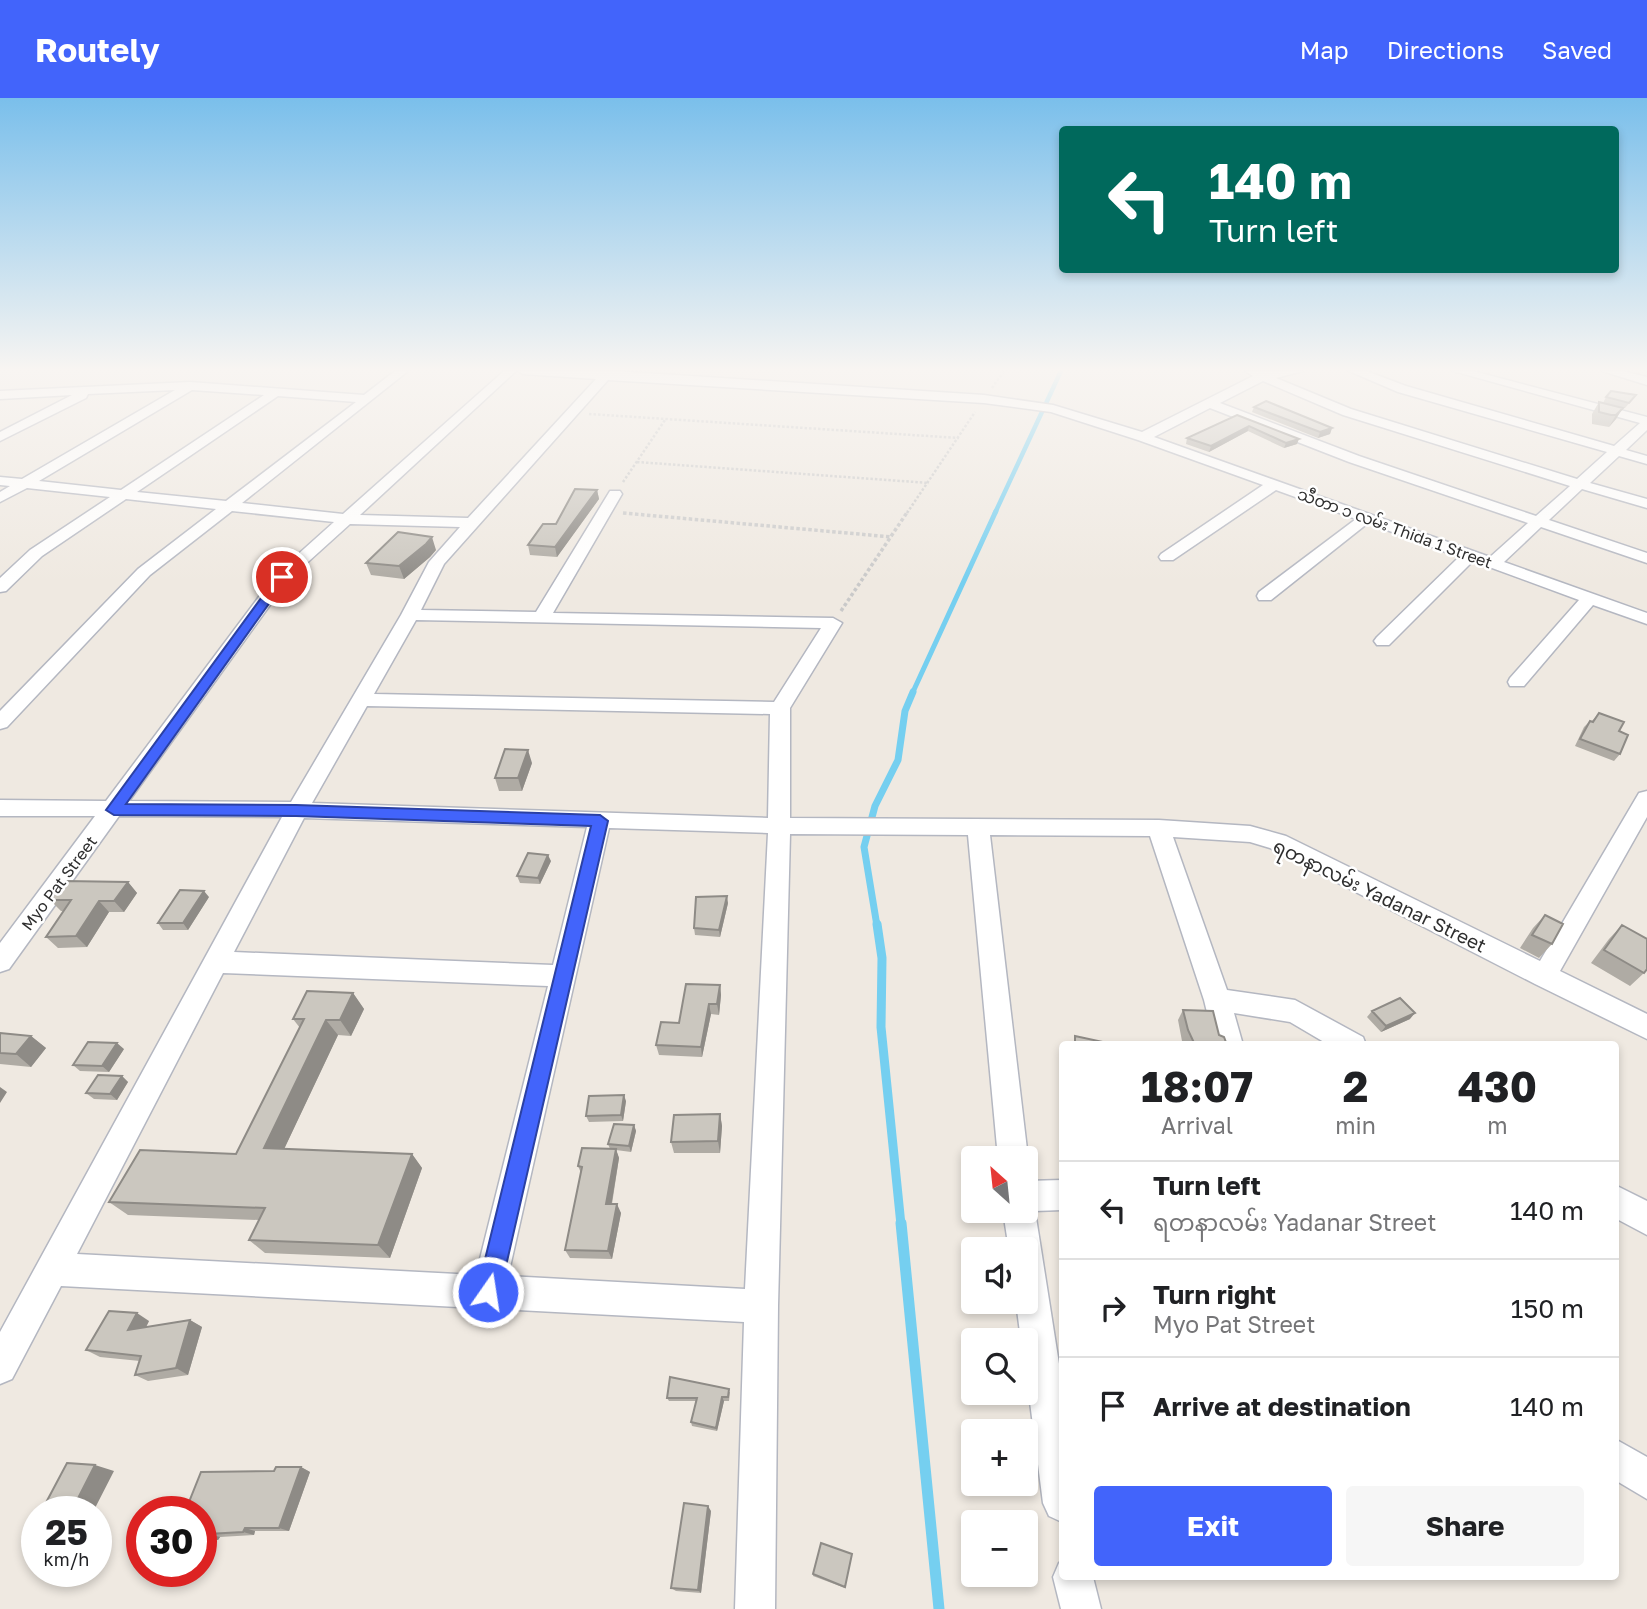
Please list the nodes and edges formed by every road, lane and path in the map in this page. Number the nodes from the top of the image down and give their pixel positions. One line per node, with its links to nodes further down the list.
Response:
1 (96, 442): 18 (street)
2 (202, 442): 22 (street)
3 (311, 442): 25 (street)
4 (433, 442): 28 (street, Myo Pat Street)
5 (545, 442): 30 (street)
6 (651, 442): 15 (path)
7 (958, 442): 17 (path)
8 (1155, 442): 20 (street, သီတာ ၁ လမ်း Thida 1 Street)
9 (1309, 442): 29 (street)
10 (1436, 442): 19 (street)
11 (1583, 442): 13 (street)
12 (1626, 442): 13 (street)
13 (1616, 451): 14 (street); 19 (street)
14 (1647, 460)
15 (637, 462): 17 (path); 21 (path)
16 (0, 481): 18 (street)
17 (929, 483): 31 (path)
18 (24, 484): 22 (street); 23 (street)
19 (1580, 484): 24 (street); 29 (street)
20 (1273, 485): 27 (street, သီတာ ၁ လမ်း Thida 1 Street); 33 (street)
21 (615, 494): 26 (street)
22 (121, 495): 25 (street); 36 (street)
23 (0, 498)
24 (1647, 504)
25 (226, 506): 28 (street); 46 (street)
26 (605, 511): 31 (path); 40 (street)
27 (1366, 518): 32 (street, သီတာ ၁ လမ်း Thida 1 Street); 37 (street)
28 (347, 519): 30 (street); 52 (street, Myo Pat Street)
29 (1538, 522): 34 (street); 35 (street)
30 (470, 523): 39 (street)
31 (892, 537): 42 (path)
32 (1470, 555): 35 (street, သီတာ ၁ လမ်း Thida 1 Street); 43 (street)
33 (1167, 557)
34 (1647, 558)
35 (1493, 563): 38 (street, သီတာ ၁ လမ်း Thida 1 Street)
36 (0, 587)
37 (1265, 596)
38 (1590, 598): 41 (street, သီတာ ၁ လမ်း Thida 1 Street); 44 (street)
39 (410, 615): 40 (street); 47 (street)
40 (541, 618): 42 (street)
41 (1647, 619)
42 (833, 623): 48 (street)
43 (1383, 640)
44 (1517, 682)
45 (0, 691): 46 (street)
46 (28, 691): 49 (street)
47 (361, 700): 48 (street); 53 (street)
48 (780, 708): 55 (street)
49 (0, 723)
50 (1647, 797): 61 (street)
51 (0, 808): 52 (street)
52 (114, 810): 53 (street); 58 (street, Myo Pat Street)
53 (296, 810): 54 (street); 59 (street)
54 (600, 821): 55 (street); 60 (street)
55 (779, 827): 56 (street, ရတနာလမ်း Yadanar Street); 73 (street)
56 (978, 827): 57 (street, ရတနာလမ်း Yadanar Street); 66 (street)
57 (1159, 828): 61 (street, ရတနာလမ်း Yadanar Street); 62 (street)
58 (0, 962)
59 (216, 962): 60 (street); 71 (street)
60 (563, 976): 72 (street)
61 (1544, 977): 63 (street, ရတနာလမ်း Yadanar Street)
62 (1217, 1000): 64 (street); 65 (street)
63 (1647, 1027)
64 (1228, 1041)
65 (1346, 1041)
66 (1012, 1146)
67 (1059, 1195): 68 (street)
68 (1038, 1196)
69 (1619, 1202): 70 (street)
70 (1647, 1219)
71 (52, 1269): 72 (street); 75 (street)
72 (488, 1292): 73 (street)
73 (761, 1306): 80 (street)
74 (1034, 1314): 78 (street)
75 (0, 1367)
76 (1619, 1460): 77 (street)
77 (1647, 1480)
78 (1059, 1483)
79 (1074, 1580): 81 (street)
80 (755, 1609)
81 (1081, 1609)

